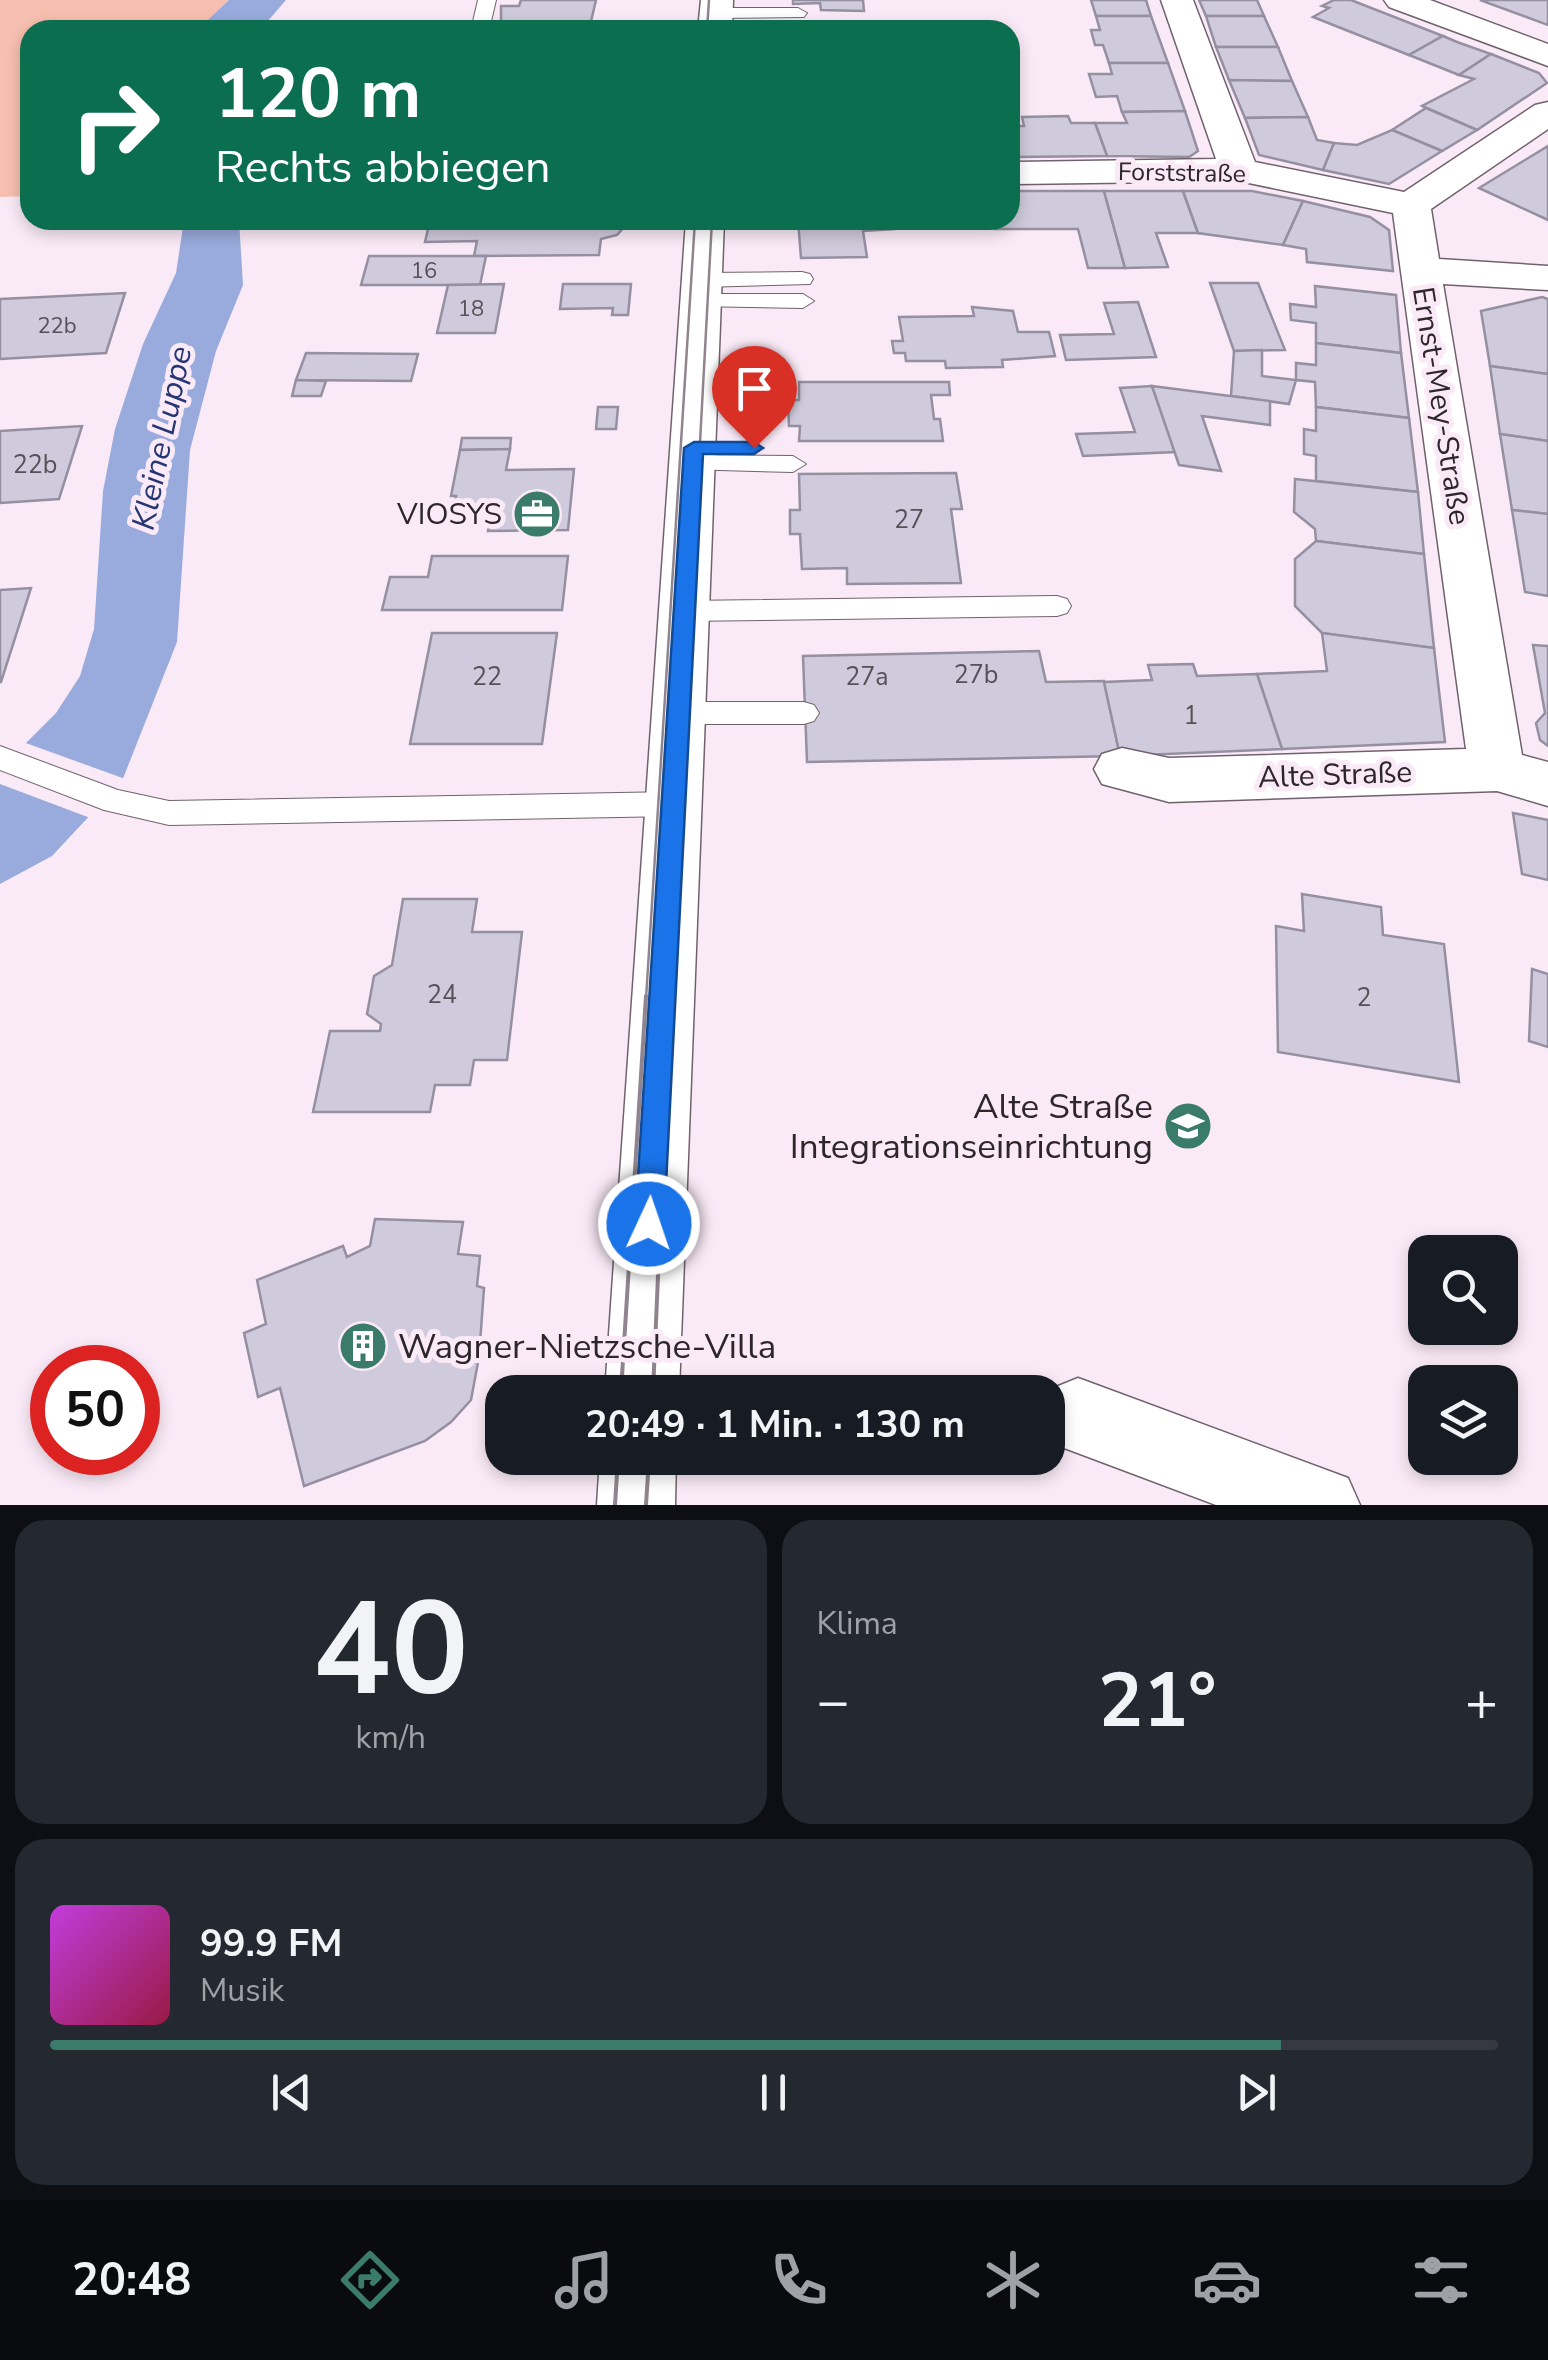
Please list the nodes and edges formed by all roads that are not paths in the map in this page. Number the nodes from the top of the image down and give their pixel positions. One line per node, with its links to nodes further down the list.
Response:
1 (1176, 0): 7 (street)
2 (1400, 0): 5 (street)
3 (798, 13): 4 (lane)
4 (716, 14)
5 (1548, 56)
6 (1548, 113): 9 (street)
7 (1239, 170): 8 (street, Forststraße); 9 (street, Forststraße)
8 (1020, 173)
9 (1411, 204): 11 (street, Ernst-Mey-Straße)
10 (705, 230): 14 (street)
11 (1420, 270): 12 (street); 23 (street, Ernst-Mey-Straße)
12 (1548, 278)
13 (803, 290): 14 (lane)
14 (702, 291): 15 (street)
15 (693, 456): 16 (lane); 18 (street)
16 (793, 456)
17 (1057, 606): 18 (lane)
18 (684, 611): 19 (street)
19 (679, 713): 20 (lane); 24 (street)
20 (804, 714)
21 (0, 758): 24 (lane)
22 (1122, 769): 23 (street, Alte Straße)
23 (1523, 777)
24 (674, 804): 25 (street)
25 (643, 1375)
26 (1078, 1416): 29 (street)
27 (637, 1475): 28 (street)
28 (636, 1505)
29 (1321, 1505)

